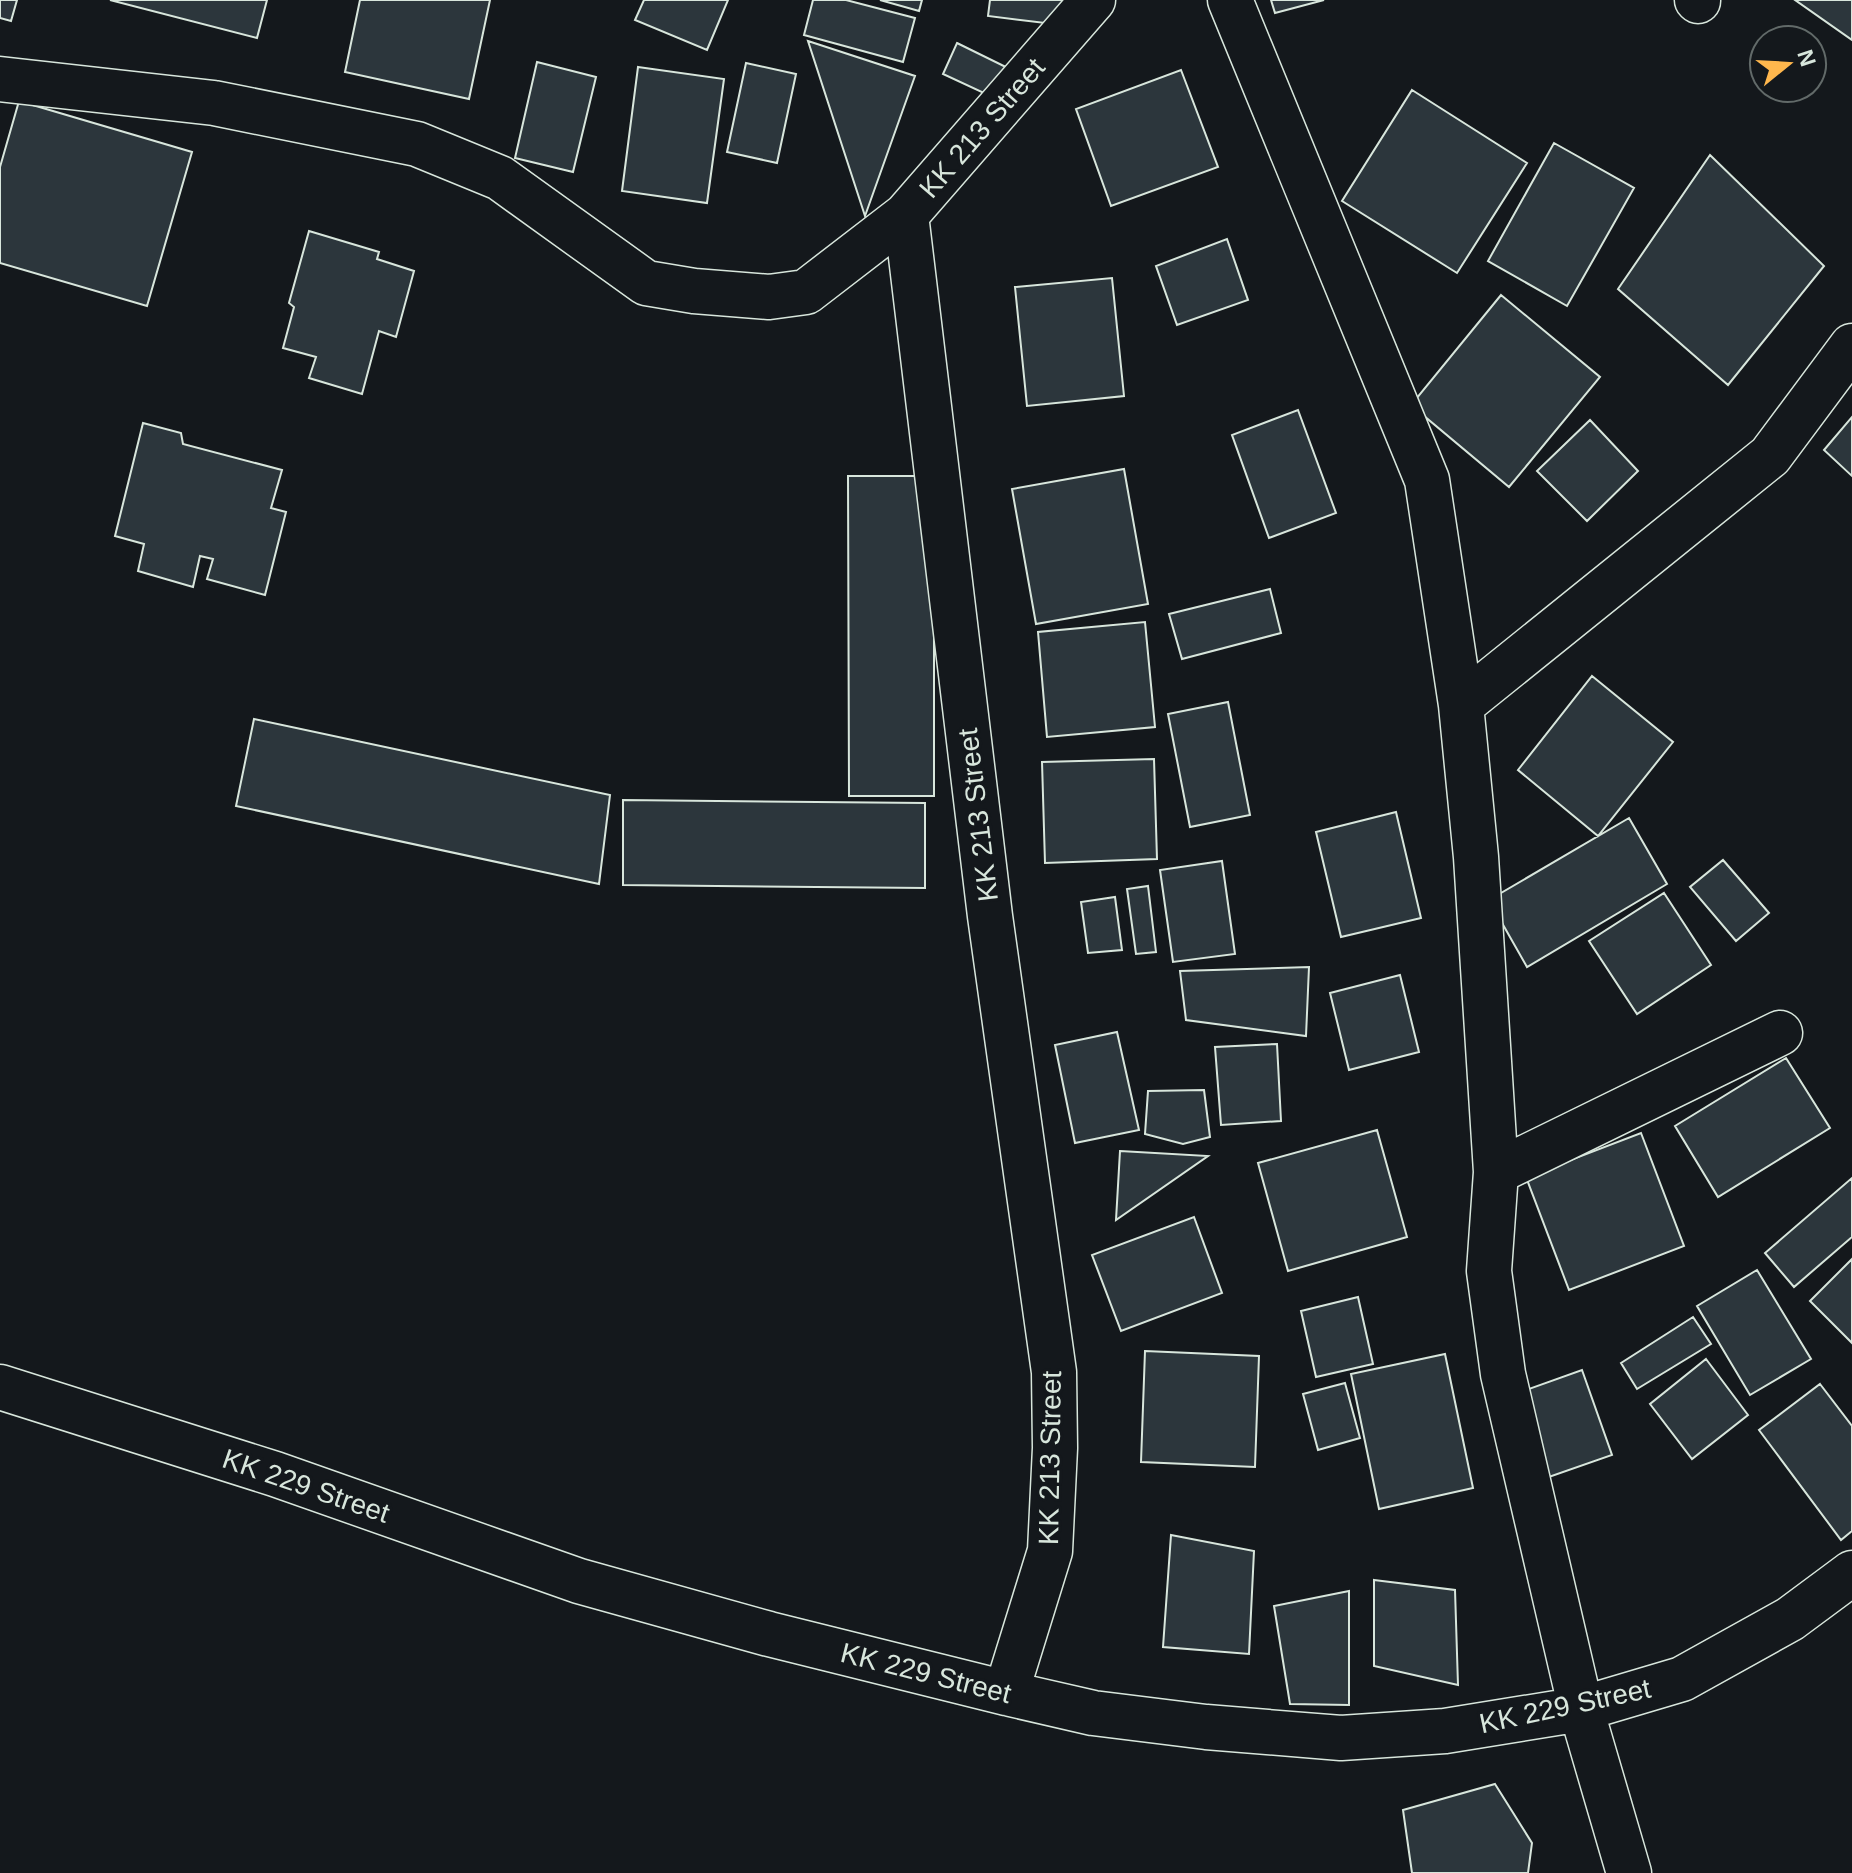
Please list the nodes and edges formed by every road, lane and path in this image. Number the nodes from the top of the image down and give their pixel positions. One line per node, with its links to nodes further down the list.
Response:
1 (1093, 0): 4 (street, KK 213 Street)
2 (1230, 0): 6 (street)
3 (0, 79): 4 (street)
4 (906, 215): 11 (street, KK 213 Street)
5 (1852, 346): 6 (street)
6 (1461, 705): 8 (street)
7 (1780, 1033): 8 (street)
8 (1496, 1172): 12 (street)
9 (0, 1387): 11 (street, KK 229 Street)
10 (1852, 1573): 12 (street, KK 229 Street)
11 (1006, 1693): 12 (street, KK 229 Street)
12 (1581, 1709): 13 (street)
13 (1629, 1873)

